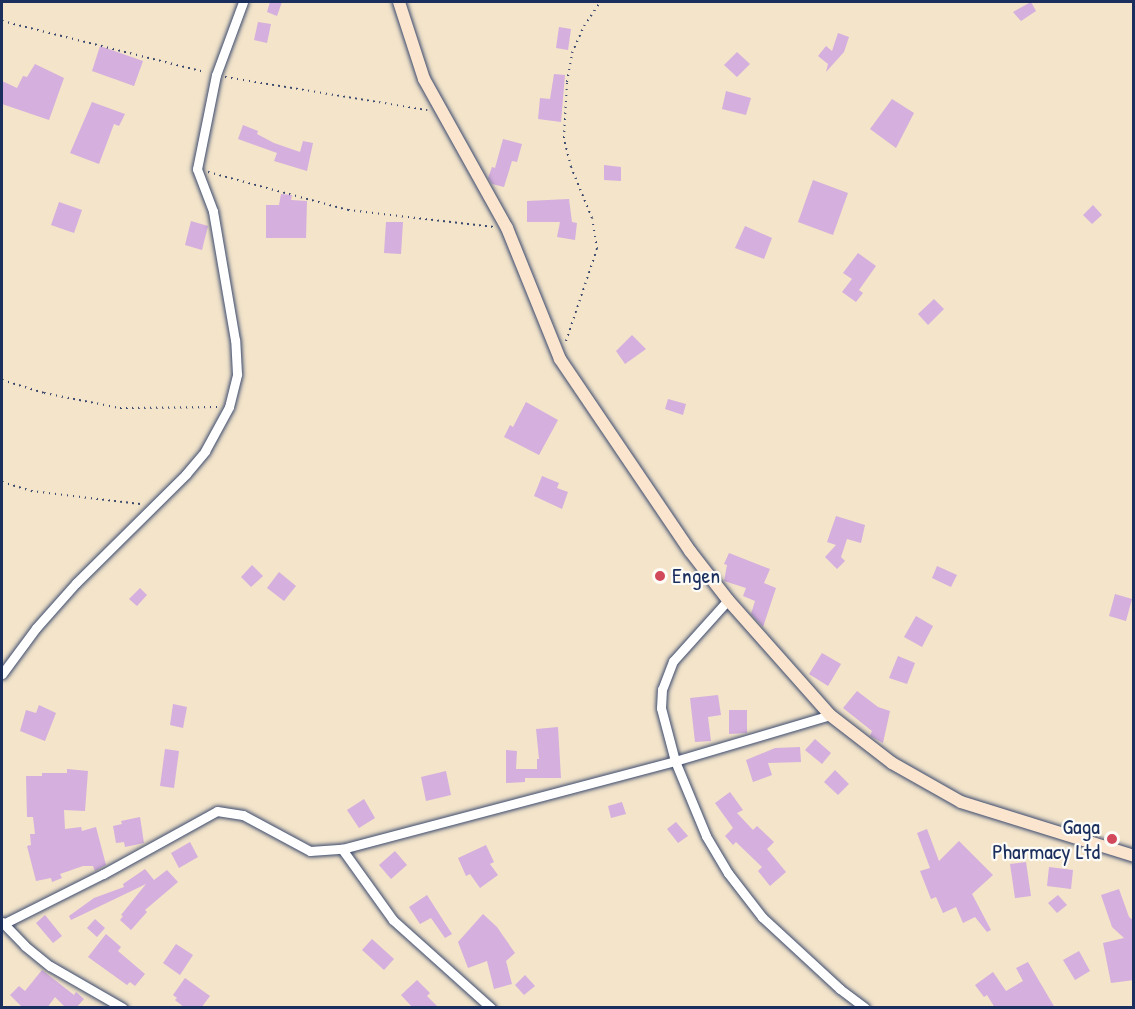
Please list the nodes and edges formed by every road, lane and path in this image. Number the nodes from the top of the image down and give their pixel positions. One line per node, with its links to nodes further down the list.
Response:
1 (243, 2): 4 (street)
2 (399, 2): 5 (main road)
3 (600, 2): 6 (path)
4 (197, 169): 5 (path); 8 (street)
5 (507, 228): 6 (main road)
6 (560, 359): 11 (main road)
7 (2, 380): 8 (path)
8 (229, 407): 10 (street)
9 (2, 482): 10 (path)
10 (155, 506): 12 (street)
11 (728, 600): 13 (main road); 14 (street)
12 (2, 674)
13 (830, 715): 14 (street); 16 (main road)
14 (675, 761): 15 (street); 20 (street)
15 (342, 849): 17 (street); 19 (street)
16 (1133, 857)
17 (2, 923): 18 (street)
18 (123, 1008)
19 (491, 1008)
20 (865, 1008)

